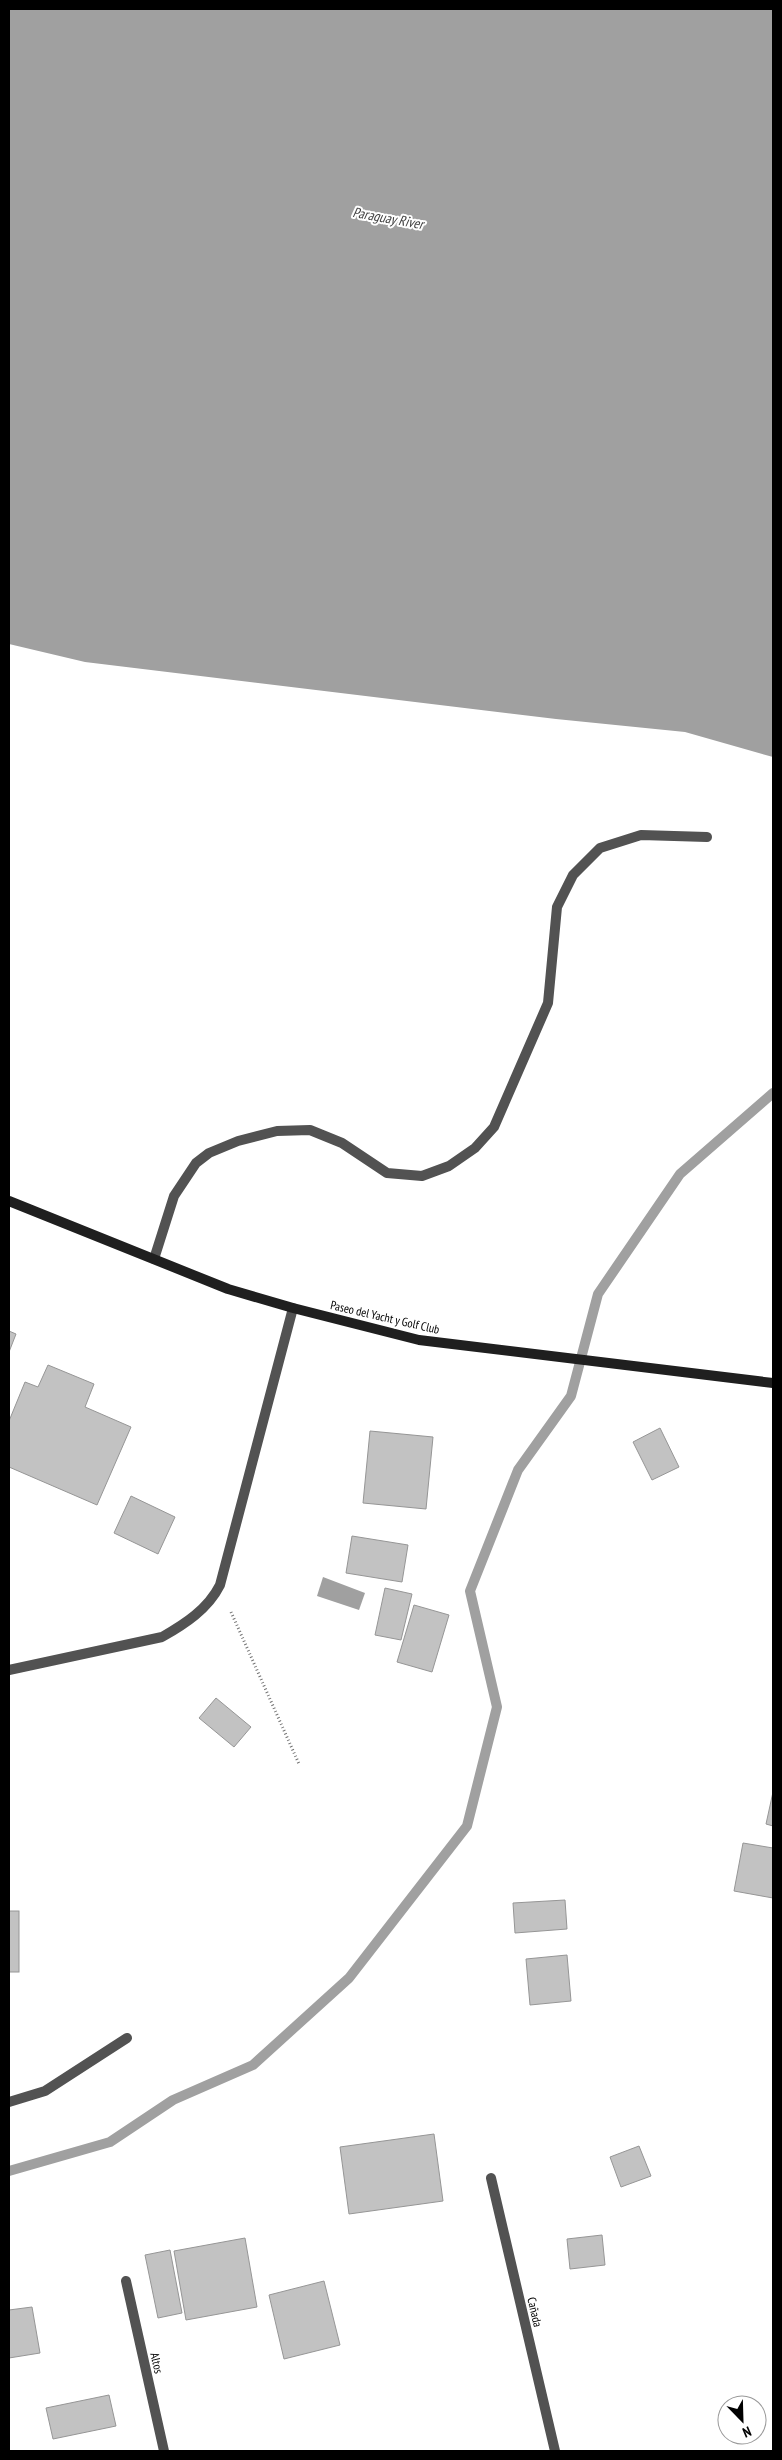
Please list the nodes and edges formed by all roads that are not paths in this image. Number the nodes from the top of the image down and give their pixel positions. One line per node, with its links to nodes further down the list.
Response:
1 (707, 837): 3 (street)
2 (9, 1201): 3 (main road, Paseo del Yacht y Golf Club)
3 (154, 1259): 4 (main road, Paseo del Yacht y Golf Club)
4 (293, 1308): 5 (main road, Paseo del Yacht y Golf Club); 6 (street)
5 (773, 1383)
6 (9, 1670)
7 (127, 2038): 8 (street)
8 (9, 2102)
9 (491, 2178): 12 (street, Cañada)
10 (126, 2281): 11 (street, Altos)
11 (164, 2451)
12 (555, 2451)

